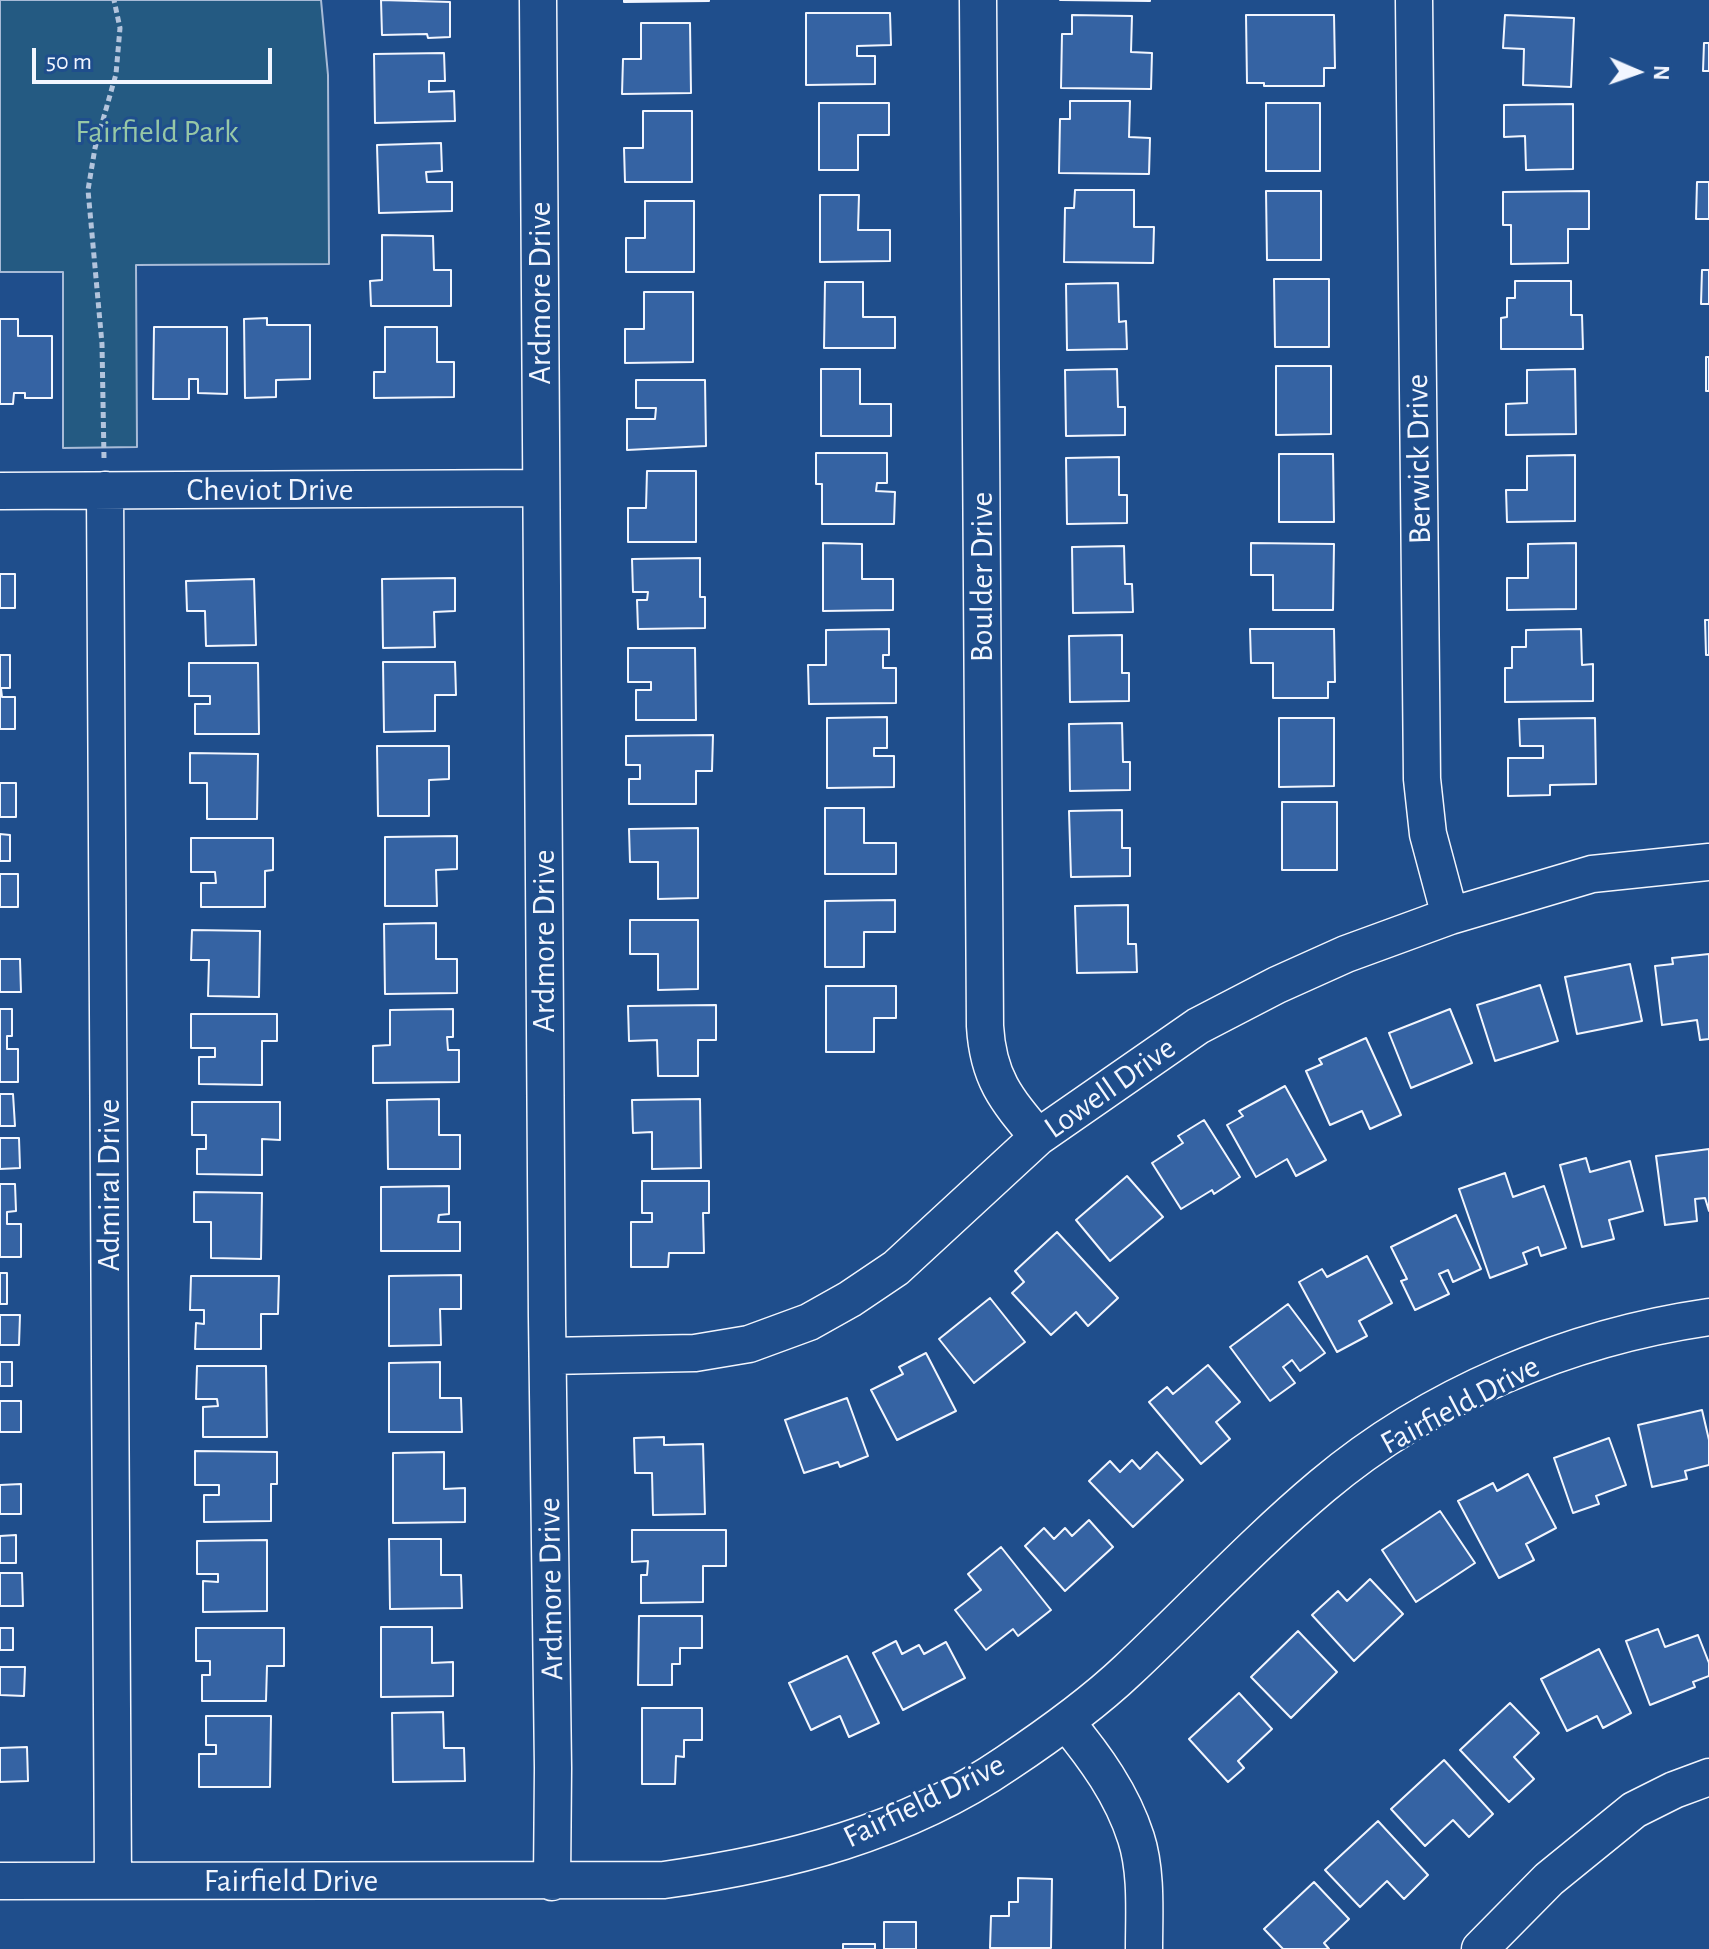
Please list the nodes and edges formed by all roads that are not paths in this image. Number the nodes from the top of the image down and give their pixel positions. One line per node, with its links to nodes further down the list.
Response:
1 (538, 0): 4 (street, Ardmore Drive)
2 (978, 0): 9 (street, Boulder Drive)
3 (1414, 0): 8 (street, Berwick Drive)
4 (541, 488): 5 (street, Cheviot Drive); 11 (street, Ardmore Drive)
5 (105, 490): 6 (street, Cheviot Drive); 15 (street, Admiral Drive)
6 (0, 491)
7 (1709, 862): 8 (street, Lowell Drive)
8 (1450, 916): 9 (street, Lowell Drive)
9 (1038, 1137): 11 (street, Lowell Drive)
10 (1709, 1317): 12 (street, Fairfield Drive)
11 (548, 1356): 16 (street, Ardmore Drive)
12 (1066, 1722): 16 (street, Fairfield Drive); 17 (street)
13 (1709, 1777): 18 (street)
14 (0, 1881): 15 (street, Fairfield Drive)
15 (113, 1881): 16 (street, Fairfield Drive)
16 (552, 1882)
17 (1144, 1949)
18 (1480, 1949)

